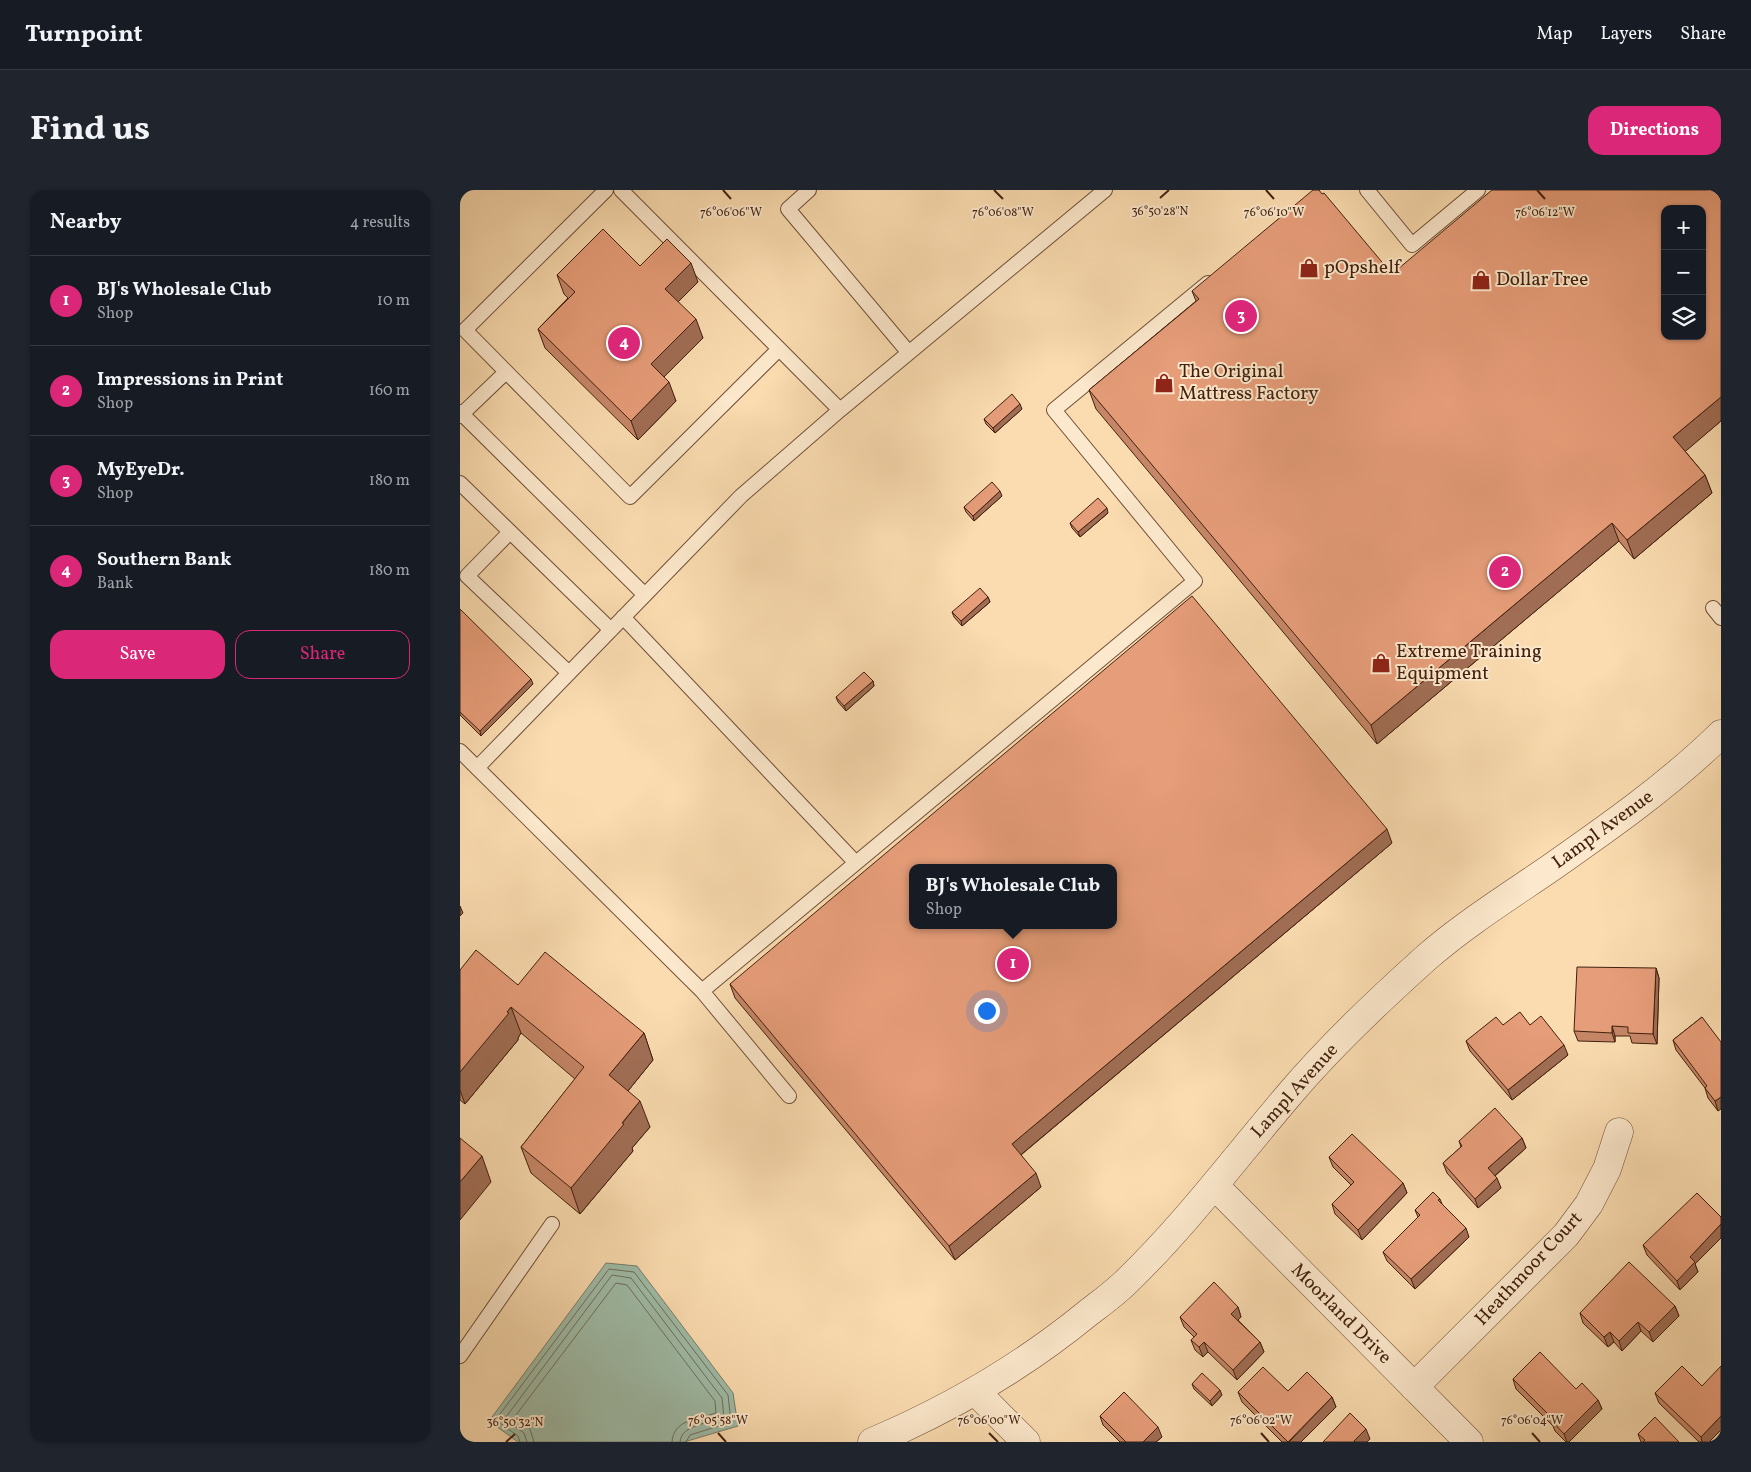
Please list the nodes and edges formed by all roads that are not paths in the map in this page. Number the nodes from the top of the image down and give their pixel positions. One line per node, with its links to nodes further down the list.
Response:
1 (606, 190): 10 (lane)
2 (621, 190): 8 (lane)
3 (809, 190): 9 (lane)
4 (1106, 190): 9 (lane)
5 (1367, 190): 6 (lane)
6 (1478, 190)
7 (1215, 277): 22 (lane)
8 (779, 349): 10 (lane); 11 (lane)
9 (909, 353): 11 (lane)
10 (506, 372): 12 (lane)
11 (840, 410): 15 (lane)
12 (461, 414): 15 (lane)
13 (460, 483): 14 (lane)
14 (510, 532): 17 (lane); 18 (lane)
15 (645, 595): 16 (lane)
16 (623, 617): 17 (lane); 22 (lane)
17 (611, 630): 18 (lane)
18 (569, 673): 21 (lane)
19 (1721, 734): 26 (street, Lampl Avenue)
20 (460, 751): 21 (lane)
21 (476, 768): 23 (lane)
22 (856, 863): 23 (lane)
23 (702, 991): 24 (lane)
24 (789, 1096)
25 (1619, 1132): 29 (street, Heathmoor Court)
26 (1214, 1185): 29 (street, Moorland Drive); 30 (street, Lampl Avenue)
27 (552, 1224): 28 (lane)
28 (460, 1356)
29 (1414, 1388): 33 (street, Moorland Drive)
30 (976, 1392): 31 (street, Lampl Avenue); 32 (street)
31 (872, 1442)
32 (1026, 1442)
33 (1469, 1442)

